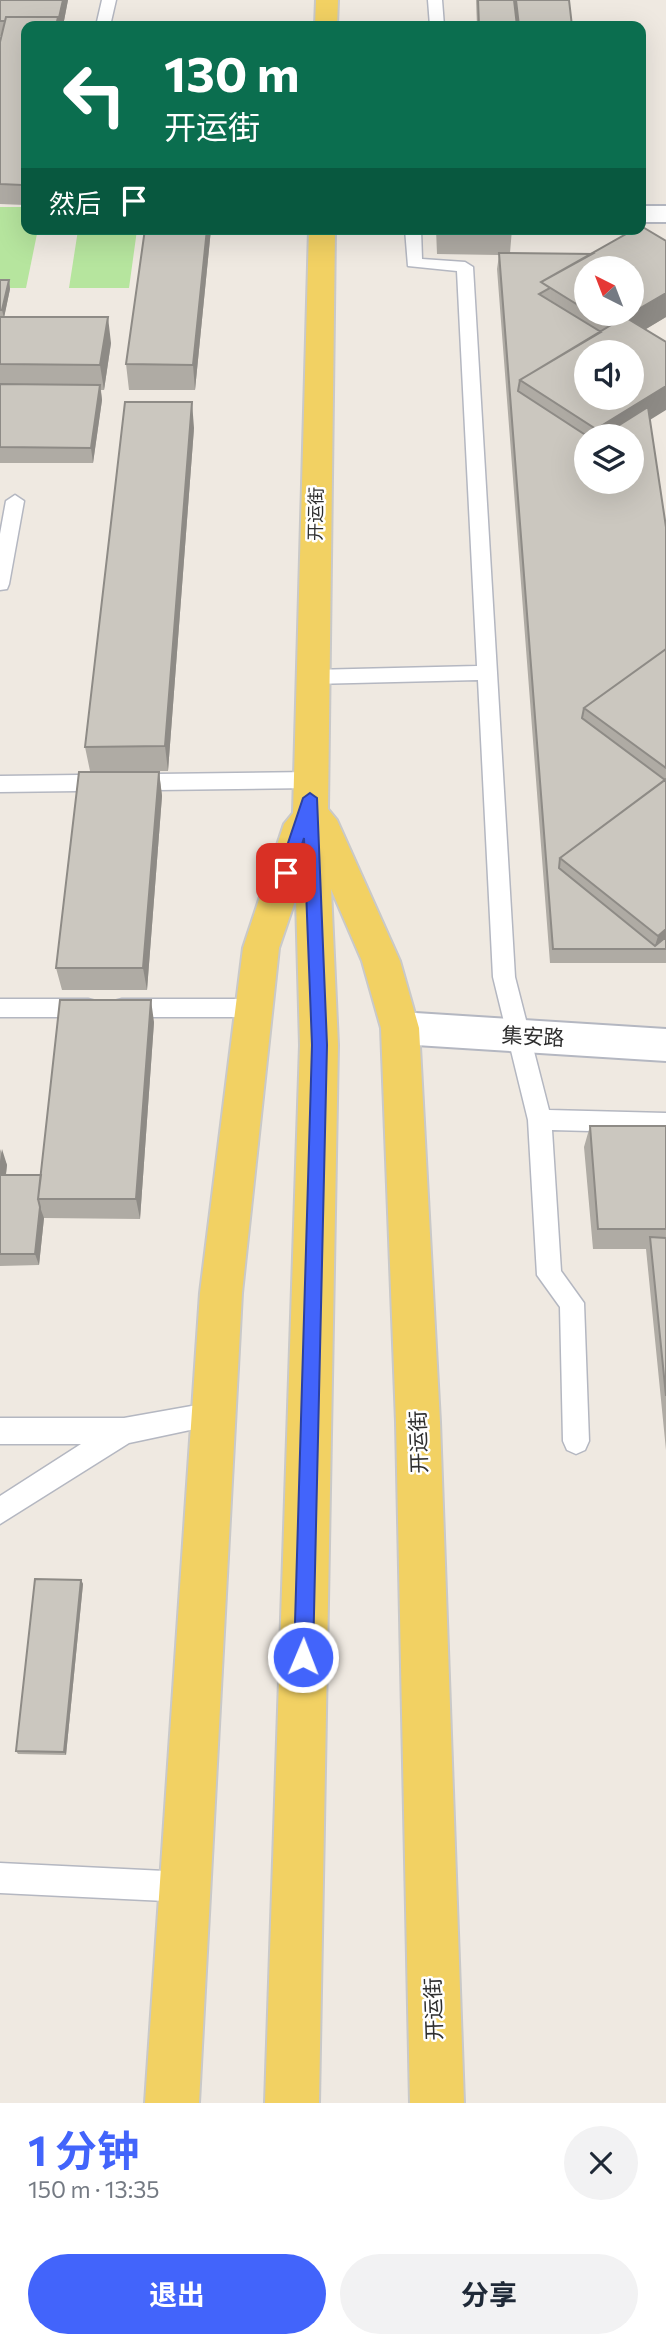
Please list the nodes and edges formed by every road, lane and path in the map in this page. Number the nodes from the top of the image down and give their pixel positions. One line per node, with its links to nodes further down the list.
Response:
1 (109, 0): 4 (lane)
2 (327, 0): 5 (main road)
3 (435, 0): 6 (lane)
4 (104, 21)
5 (326, 21)
6 (437, 21)
7 (646, 214): 8 (street)
8 (666, 214)
9 (322, 235): 14 (main road, 开运街)
10 (413, 235): 13 (lane)
11 (15, 501): 12 (lane)
12 (0, 584)
13 (486, 673): 14 (lane); 20 (lane)
14 (312, 677): 16 (main road, 开运街)
15 (0, 784): 16 (lane)
16 (310, 789): 18 (main road, 开运街); 19 (main road, 开运街); 32 (main road, 开运街)
17 (0, 1008): 18 (lane)
18 (254, 1008): 24 (main road, 开运街)
19 (400, 1028): 20 (street, 集安路); 33 (main road, 开运街)
20 (521, 1037): 21 (street, 集安路); 22 (lane)
21 (666, 1045)
22 (540, 1120): 23 (lane); 27 (lane)
23 (666, 1123)
24 (214, 1414): 26 (lane); 30 (main road, 开运街)
25 (0, 1431): 26 (lane)
26 (124, 1431): 28 (lane)
27 (576, 1441)
28 (0, 1511)
29 (0, 1878): 30 (lane)
30 (186, 1887): 31 (main road, 开运街)
31 (172, 2103)
32 (292, 2103)
33 (437, 2103)

